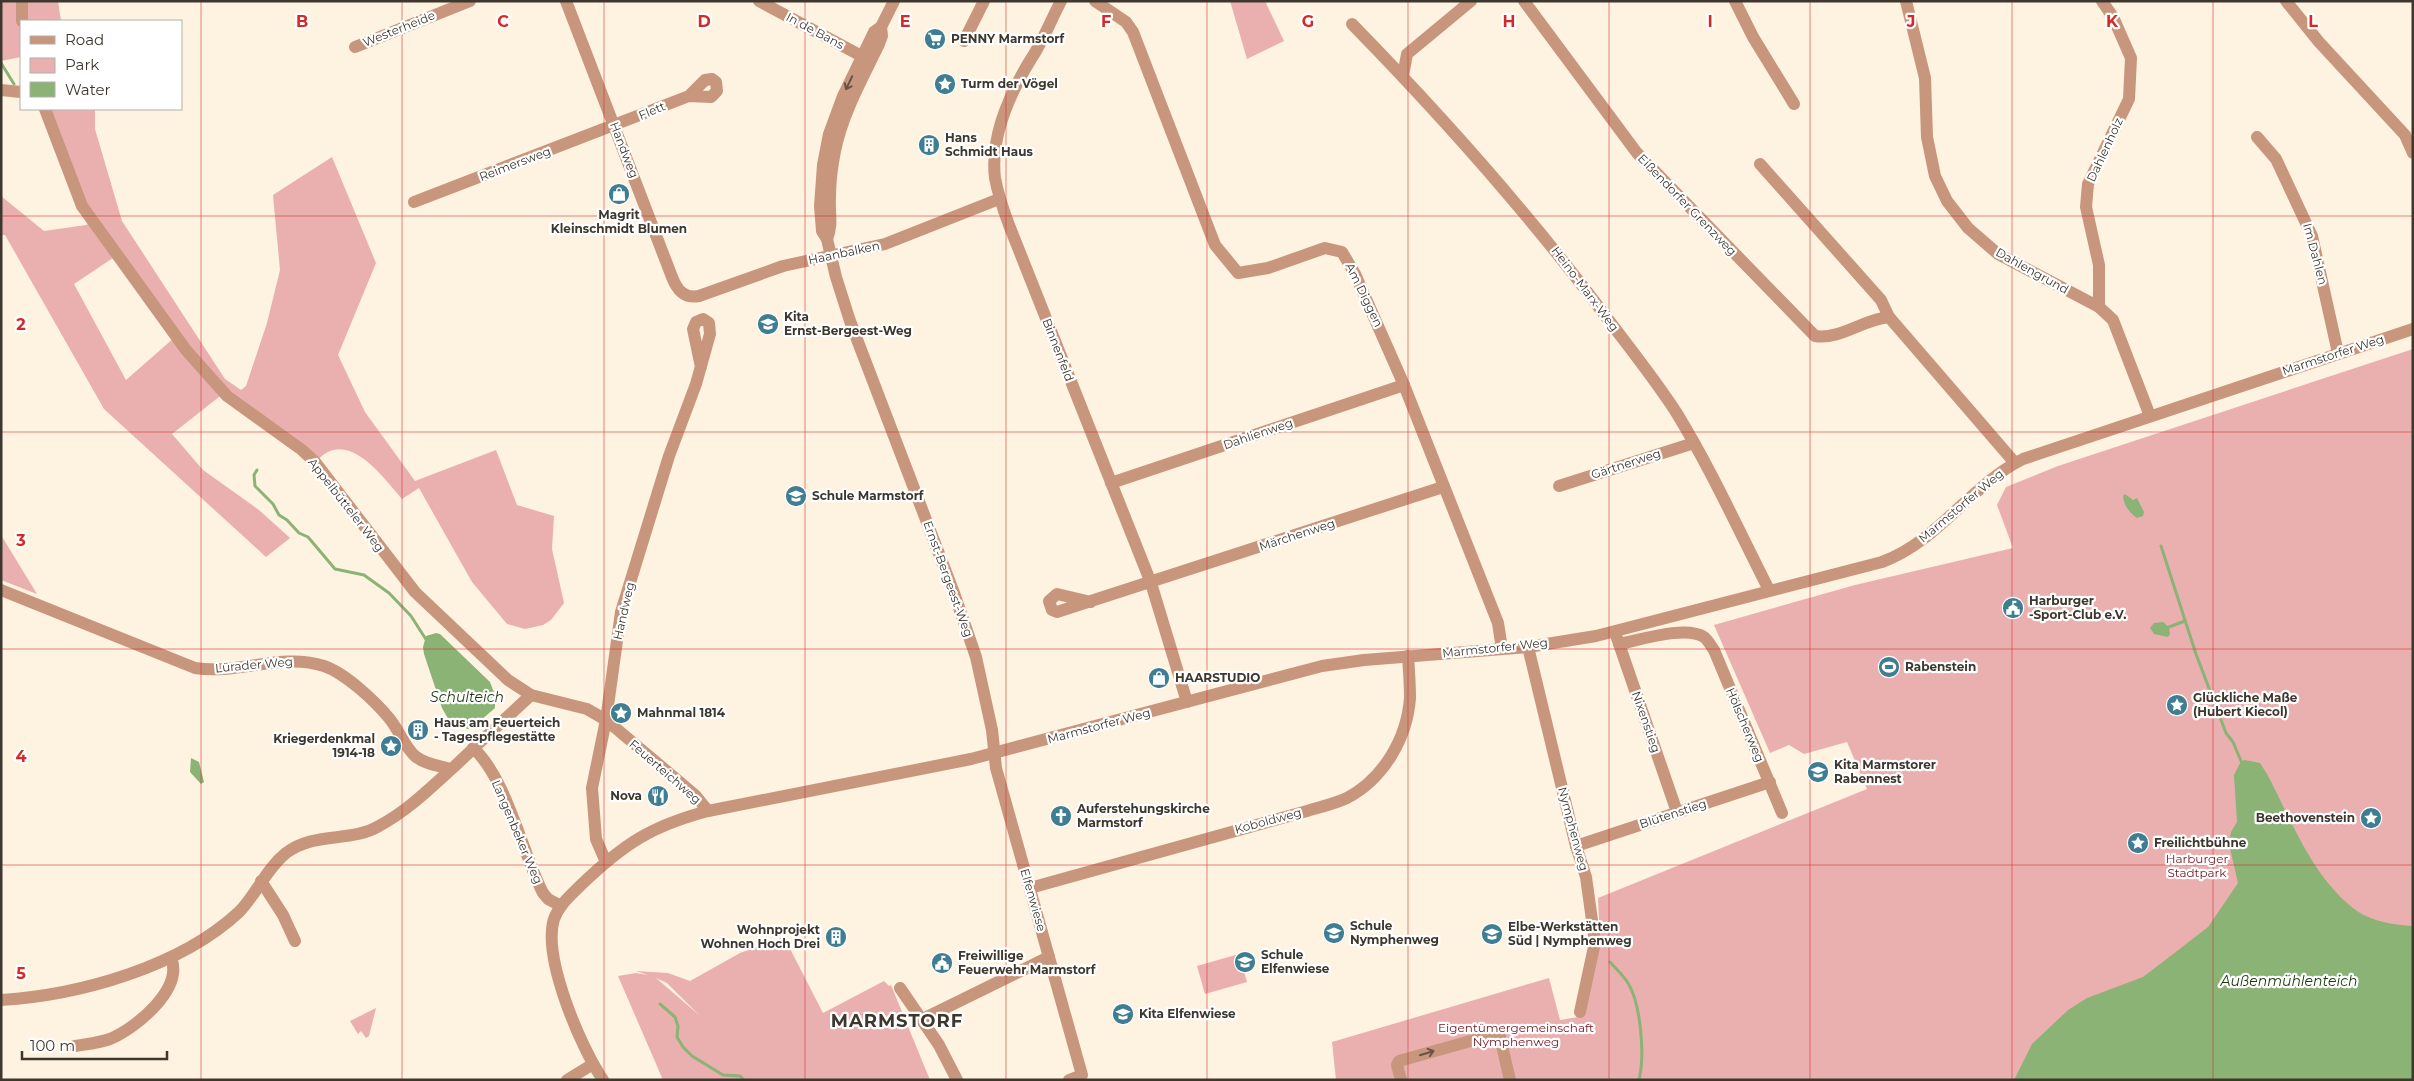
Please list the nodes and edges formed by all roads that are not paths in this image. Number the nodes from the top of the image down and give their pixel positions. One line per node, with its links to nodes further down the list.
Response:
1 (22, 1): 15 (street)
2 (470, 1): 18 (street, Westerheide)
3 (566, 1): 26 (street, Handweg)
4 (759, 1): 19 (street, In de Bans)
5 (894, 1): 19 (street, Ernst-Bergeest-Weg)
6 (984, 1): 17 (street)
7 (1061, 1): 30 (street, Binnenfeld)
8 (1095, 1): 39 (street, Am Diggen)
9 (1471, 1): 20 (street)
10 (1524, 1): 35 (street, Eißendorfer Grenzweg)
11 (1734, 1): 24 (street)
12 (1906, 1): 34 (street, Dahlengrund)
13 (2102, 1): 34 (street, Dahlenholz)
14 (2286, 1): 28 (street)
15 (22, 20)
16 (1352, 24): 20 (street, Heino-Marx-Weg)
17 (964, 41)
18 (355, 47)
19 (866, 58): 32 (street, Ernst-Bergeest-Weg)
20 (1403, 76): 41 (street, Heino-Marx-Weg)
21 (1, 90): 22 (street)
22 (20, 92)
23 (689, 96): 26 (street, Flett)
24 (1794, 104)
25 (45, 110): 55 (street, Appelbütteler Weg)
26 (615, 126): 31 (street, Reimersweg); 33 (street, Handweg)
27 (2258, 137): 37 (street, Im Dahlen)
28 (2413, 153)
29 (1760, 164): 35 (street)
30 (999, 198): 32 (street, Haanbalken); 43 (street, Binnenfeld)
31 (414, 202)
32 (830, 255): 33 (street, Haanbalken); 59 (street, Ernst-Bergeest-Weg)
33 (685, 296)
34 (2099, 307): 40 (street, Dahlengrund)
35 (1889, 317): 42 (street)
36 (2413, 329): 37 (street, Marmstorfer Weg)
37 (2338, 353): 40 (street, Marmstorfer Weg)
38 (701, 367): 57 (street, Handweg)
39 (1404, 384): 43 (street, Dahlienweg); 45 (street, Am Diggen)
40 (2150, 416): 42 (street, Marmstorfer Weg)
41 (1694, 443): 44 (street, Gärtnerweg); 48 (street, Heino-Marx-Weg)
42 (2015, 463): 48 (street, Marmstorfer Weg)
43 (1111, 483): 46 (street, Binnenfeld)
44 (1559, 486)
45 (1443, 488): 46 (street, Märchenweg); 53 (street, Am Diggen)
46 (1151, 583): 49 (street, Märchenweg); 56 (street, Binnenfeld)
47 (1, 590): 60 (street, Lürader Weg)
48 (1769, 590): 50 (street, Marmstorfer Weg)
49 (1091, 602)
50 (1614, 631): 51 (street, Nixenstieg); 52 (street, Marmstorfer Weg)
51 (1619, 644): 61 (street, Hölscherweg); 63 (street, Nixenstieg)
52 (1528, 646): 53 (street, Marmstorfer Weg); 65 (street, Nymphenweg)
53 (1502, 649): 54 (street, Marmstorfer Weg)
54 (1408, 656): 56 (street, Marmstorfer Weg); 68 (street, Koboldweg)
55 (531, 695): 57 (street, Feuerteichweg); 58 (street)
56 (1187, 702): 59 (street, Marmstorfer Weg)
57 (606, 720): 62 (street, Feuerteichweg); 66 (street, Handweg)
58 (473, 748): 60 (street); 69 (street, Langenbeker Weg)
59 (996, 753): 62 (street, Marmstorfer Weg); 68 (street, Elfenwiese)
60 (450, 769): 67 (street)
61 (1770, 782): 63 (street, Blütenstieg); 64 (street, Hölscherweg)
62 (708, 811): 66 (street, Marmstorfer Weg)
63 (1677, 812): 65 (street, Blütenstieg)
64 (1782, 813)
65 (1576, 846): 75 (street, Nymphenweg)
66 (606, 862): 69 (street, Marmstorfer Weg)
67 (261, 880): 70 (street); 72 (street)
68 (1030, 888): 71 (street, Elfenwiese)
69 (561, 906): 78 (street)
70 (295, 940)
71 (1049, 957): 76 (street); 82 (street, Elfenwiese)
72 (171, 958): 74 (street); 77 (street)
73 (900, 988): 76 (street)
74 (1, 1000)
75 (1580, 1012)
76 (923, 1020): 81 (street)
77 (75, 1046)
78 (593, 1064): 79 (street); 80 (street)
79 (567, 1080)
80 (603, 1080)
81 (957, 1080)
82 (1069, 1080)
83 (1401, 1080): 84 (street, one-way to 84)
84 (1510, 1080)

